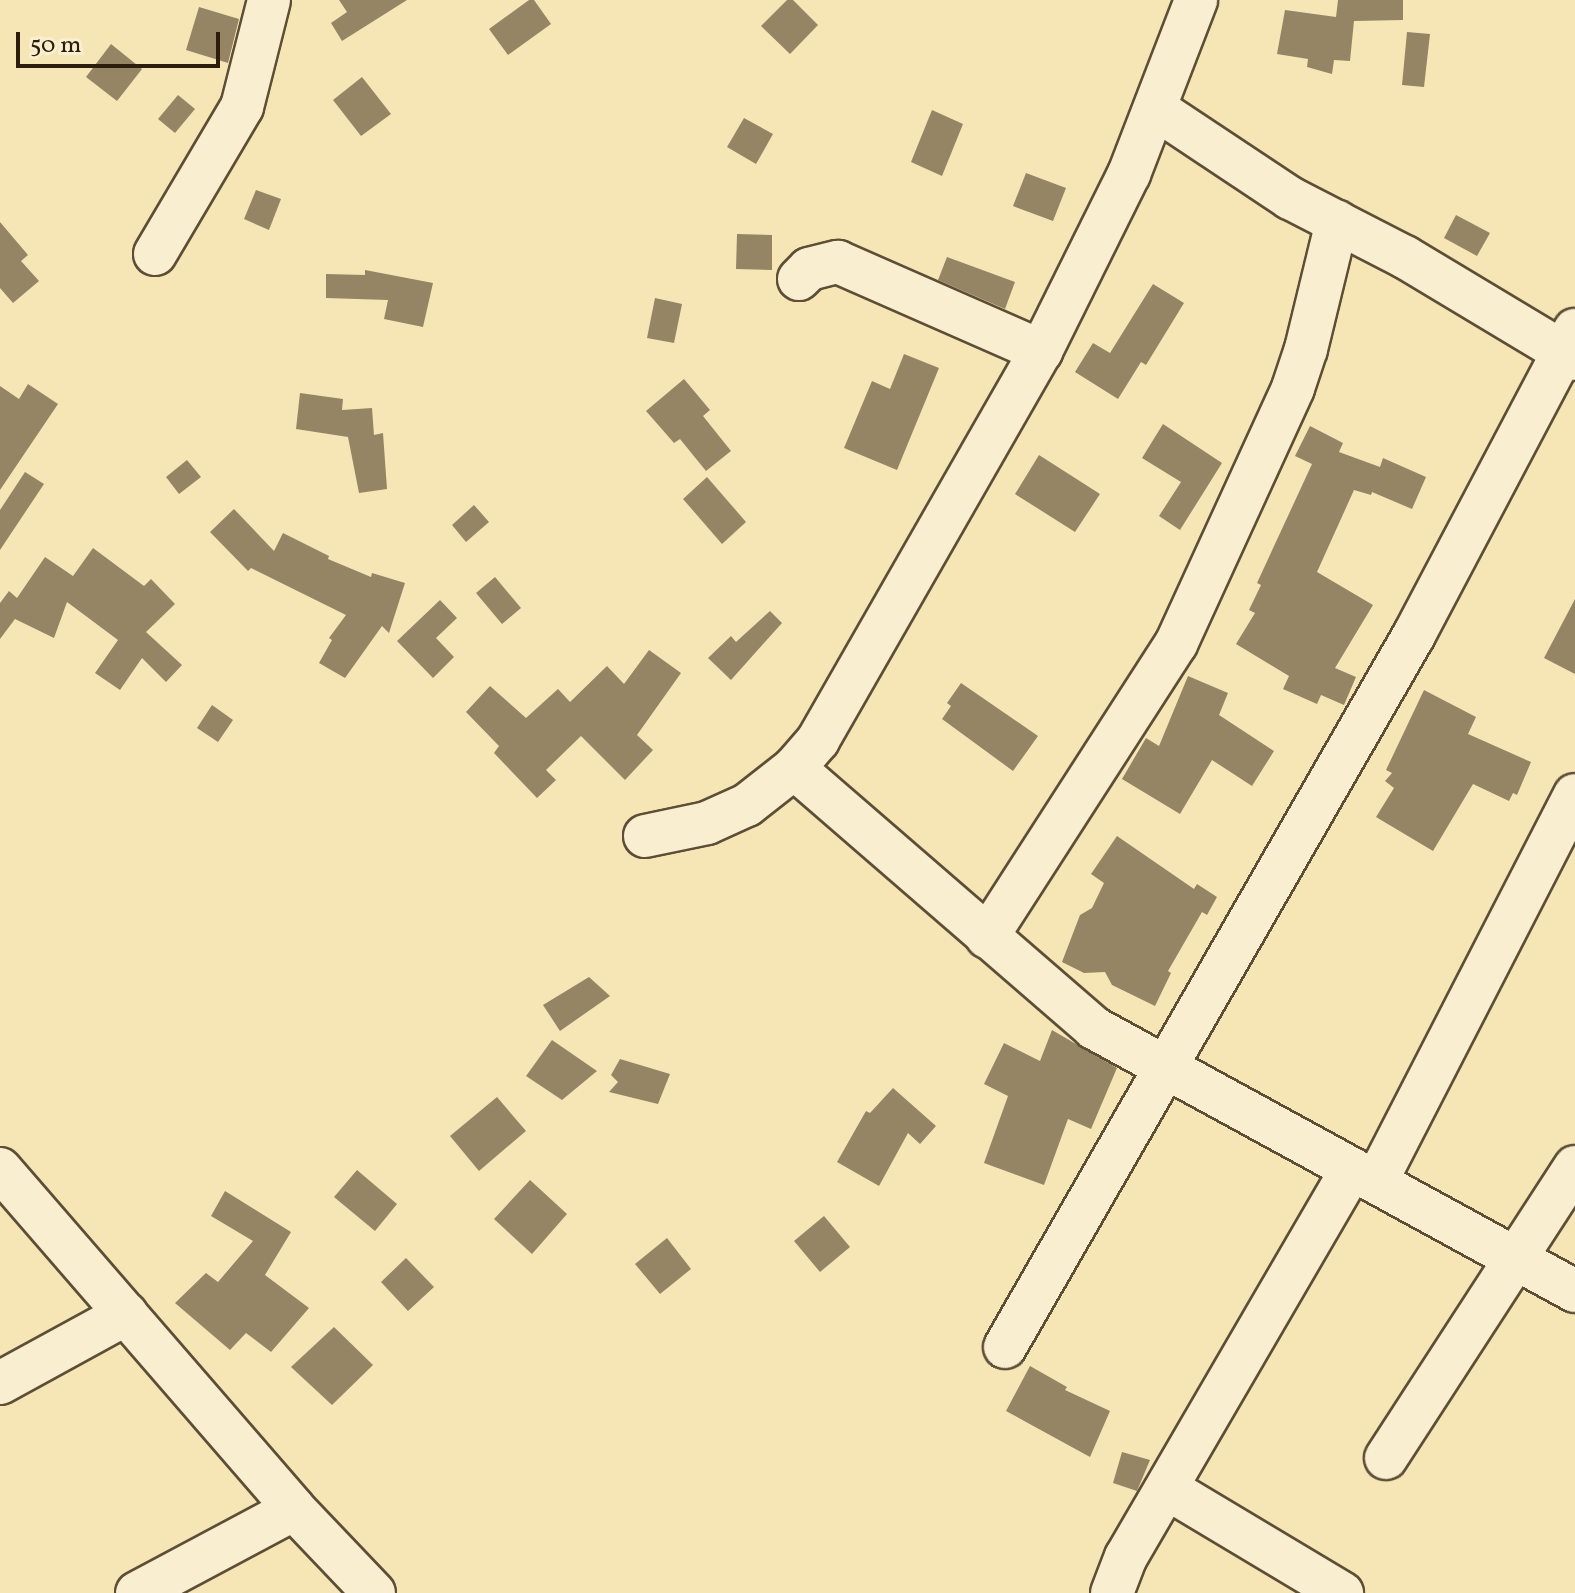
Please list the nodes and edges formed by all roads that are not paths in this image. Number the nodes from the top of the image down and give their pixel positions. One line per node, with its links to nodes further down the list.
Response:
1 (269, 0): 5 (street)
2 (1196, 0): 3 (street)
3 (1156, 109): 4 (street); 8 (street)
4 (1337, 222): 7 (street); 12 (street)
5 (155, 254)
6 (799, 279): 8 (street)
7 (1571, 347): 13 (street)
8 (1041, 351): 9 (street)
9 (794, 768): 11 (street); 12 (street)
10 (1575, 795): 16 (street)
11 (645, 836)
12 (987, 937): 13 (street)
13 (1164, 1066): 16 (street); 20 (street)
14 (1575, 1167): 17 (street)
15 (0, 1169): 19 (street)
16 (1364, 1175): 17 (street); 23 (street)
17 (1515, 1258): 18 (street); 22 (street)
18 (1575, 1291)
19 (126, 1314): 21 (street); 24 (street)
20 (1005, 1347)
21 (0, 1383)
22 (1386, 1458)
23 (1168, 1489): 27 (street); 28 (street)
24 (294, 1509): 25 (street); 26 (street)
25 (137, 1593)
26 (374, 1593)
27 (1112, 1593)
28 (1342, 1593)

